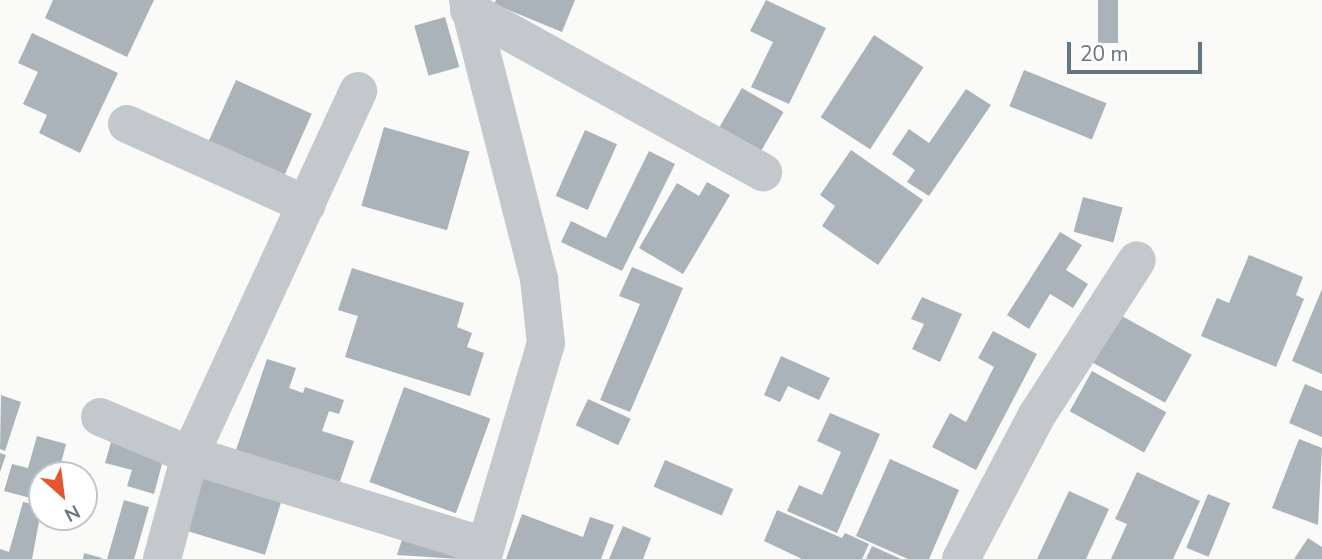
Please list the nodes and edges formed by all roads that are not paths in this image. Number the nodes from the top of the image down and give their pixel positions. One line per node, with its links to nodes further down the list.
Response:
1 (468, 5): 4 (street); 10 (street)
2 (358, 91): 5 (street)
3 (127, 124): 5 (street)
4 (762, 172)
5 (307, 205): 8 (street)
6 (1137, 260): 11 (street)
7 (100, 417): 8 (street)
8 (190, 455): 9 (street); 10 (street)
9 (162, 559)
10 (481, 559)
11 (961, 559)

